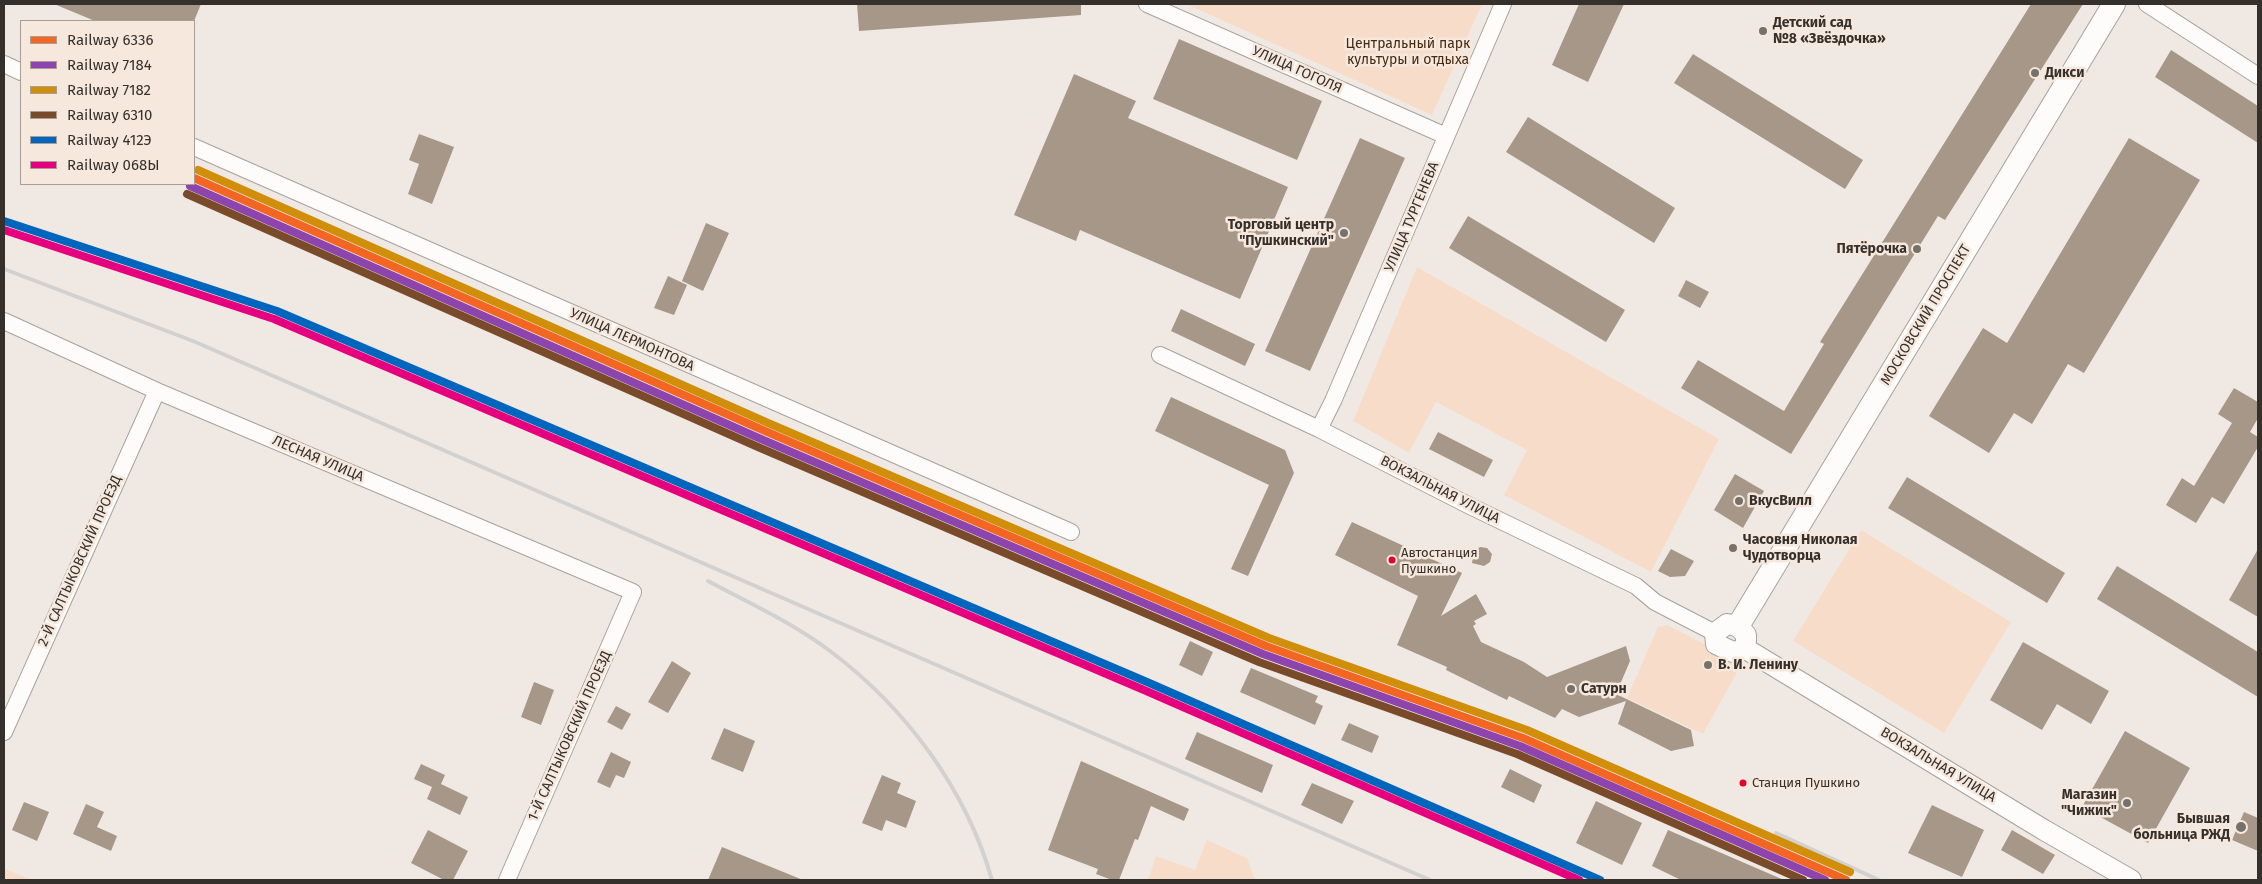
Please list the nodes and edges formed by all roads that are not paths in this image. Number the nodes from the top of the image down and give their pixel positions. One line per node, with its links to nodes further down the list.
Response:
1 (1148, 4): 8 (street, УЛИЦА ГОГОЛЯ)
2 (1503, 4): 8 (street, УЛИЦА ТУРГЕНЕВА)
3 (2114, 4): 16 (main road, МОСКОВСКИЙ ПРОСПЕКТ)
4 (2148, 4): 7 (street)
5 (4, 64): 6 (street)
6 (20, 72)
7 (2258, 76)
8 (1446, 136): 13 (street, УЛИЦА ТУРГЕНЕВА)
9 (195, 147): 14 (street, УЛИЦА ЛЕРМОНТОВА)
10 (4, 321): 12 (street, ЛЕСНАЯ УЛИЦА)
11 (1160, 355): 13 (street, ВОКЗАЛЬНАЯ УЛИЦА)
12 (157, 391): 15 (street, ЛЕСНАЯ УЛИЦА); 19 (street, 2-Й САЛТЫКОВСКИЙ ПРОЕЗД)
13 (1319, 429): 17 (street, ВОКЗАЛЬНАЯ УЛИЦА)
14 (1071, 532)
15 (634, 592): 20 (street, 1-Й САЛТЫКОВСКИЙ ПРОЕЗД)
16 (1738, 626): 17 (street); 18 (street)
17 (1715, 633): 18 (street, ВОКЗАЛЬНАЯ УЛИЦА)
18 (1746, 649): 21 (street, ВОКЗАЛЬНАЯ УЛИЦА)
19 (4, 732)
20 (507, 880)
21 (2132, 880)

